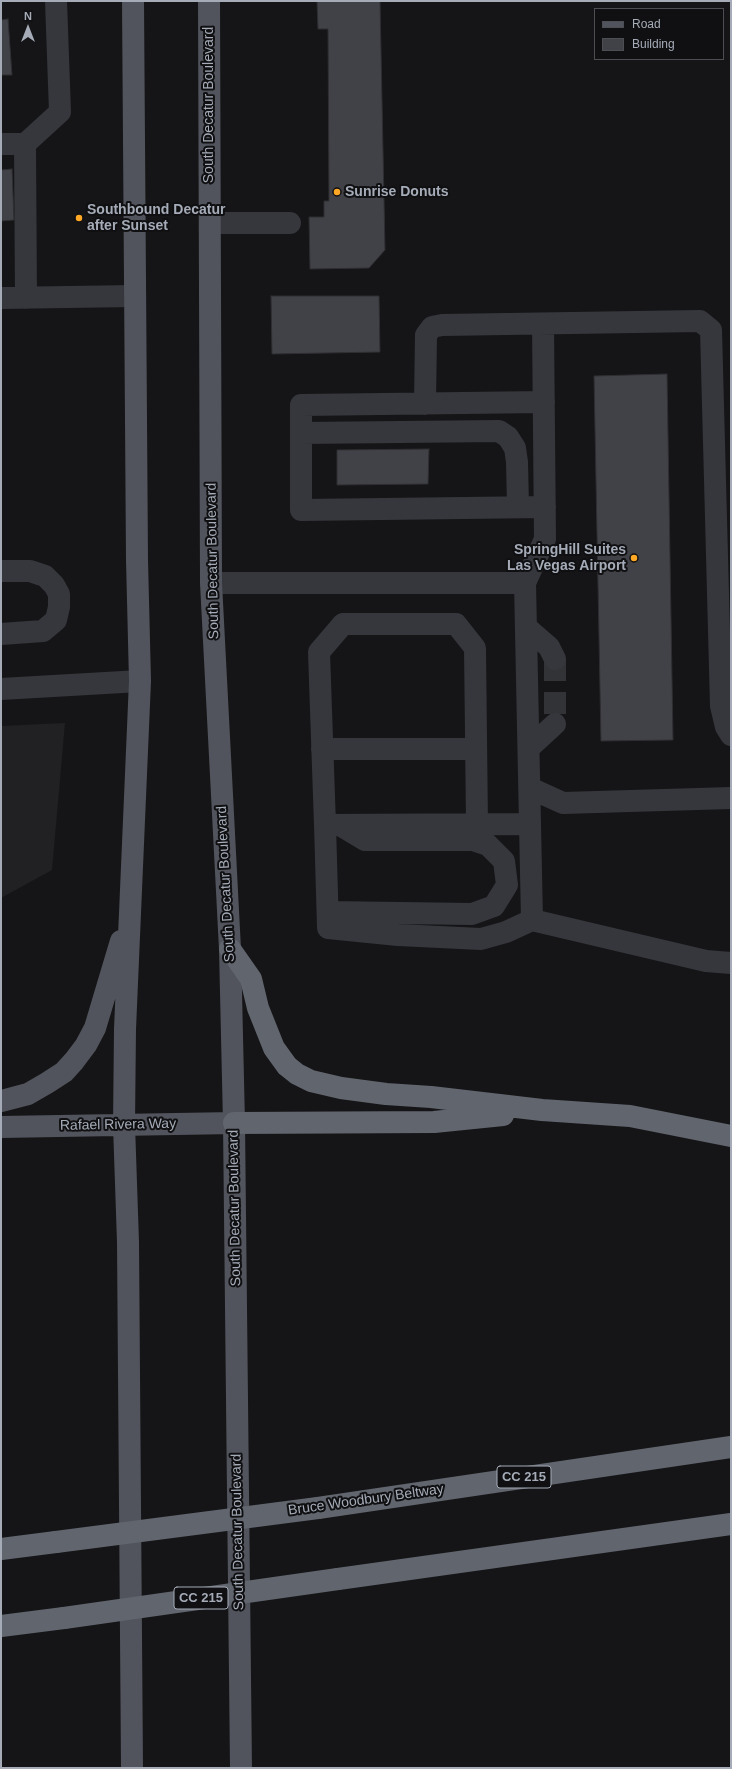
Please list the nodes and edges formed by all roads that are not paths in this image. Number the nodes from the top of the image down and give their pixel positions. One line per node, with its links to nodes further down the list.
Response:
1 (56, 1): 5 (street)
2 (133, 1): 8 (main road)
3 (209, 1): 6 (main road, South Decatur Boulevard)
4 (1, 144): 5 (street)
5 (25, 144): 10 (street)
6 (210, 223): 7 (street); 18 (main road, South Decatur Boulevard)
7 (290, 223)
8 (135, 296): 10 (street); 23 (main road)
9 (1, 298): 10 (street)
10 (26, 298)
11 (543, 324): 12 (street); 13 (street); 24 (street)
12 (544, 402): 13 (street); 15 (street)
13 (425, 404): 14 (street)
14 (301, 433): 16 (street); 16 (street)
15 (545, 506): 16 (street); 19 (street)
16 (518, 507)
17 (1, 571): 21 (street)
18 (211, 582): 19 (street); 39 (main road, South Decatur Boulevard)
19 (525, 583): 20 (street)
20 (526, 627): 22 (street); 28 (street)
21 (1, 634)
22 (555, 659)
23 (140, 681): 25 (street); 36 (main road)
24 (726, 682): 27 (street)
25 (1, 690)
26 (555, 724): 28 (street)
27 (731, 735)
28 (529, 748): 31 (street)
29 (322, 749): 30 (street); 30 (street); 35 (street)
30 (476, 749): 33 (street)
31 (530, 788): 32 (street); 34 (street)
32 (731, 798)
33 (477, 824): 34 (street); 35 (street)
34 (530, 824): 38 (street)
35 (332, 825): 37 (street); 37 (street)
36 (132, 904): 41 (main road); 44 (main road)
37 (328, 912): 38 (street)
38 (532, 920): 40 (street)
39 (230, 949): 42 (highway); 43 (main road, South Decatur Boulevard)
40 (731, 963)
41 (1, 1101)
42 (542, 1110): 43 (highway); 46 (highway)
43 (234, 1123): 44 (main road, Rafael Rivera Way); 52 (main road, South Decatur Boulevard)
44 (124, 1125): 45 (main road, Rafael Rivera Way); 51 (main road)
45 (1, 1127)
46 (731, 1136)
47 (731, 1447): 49 (highway, Bruce Woodbury Beltway / CC 215, bridge)
48 (731, 1524): 50 (highway, CC 215, bridge)
49 (1, 1549)
50 (1, 1626)
51 (132, 1768)
52 (241, 1768)

